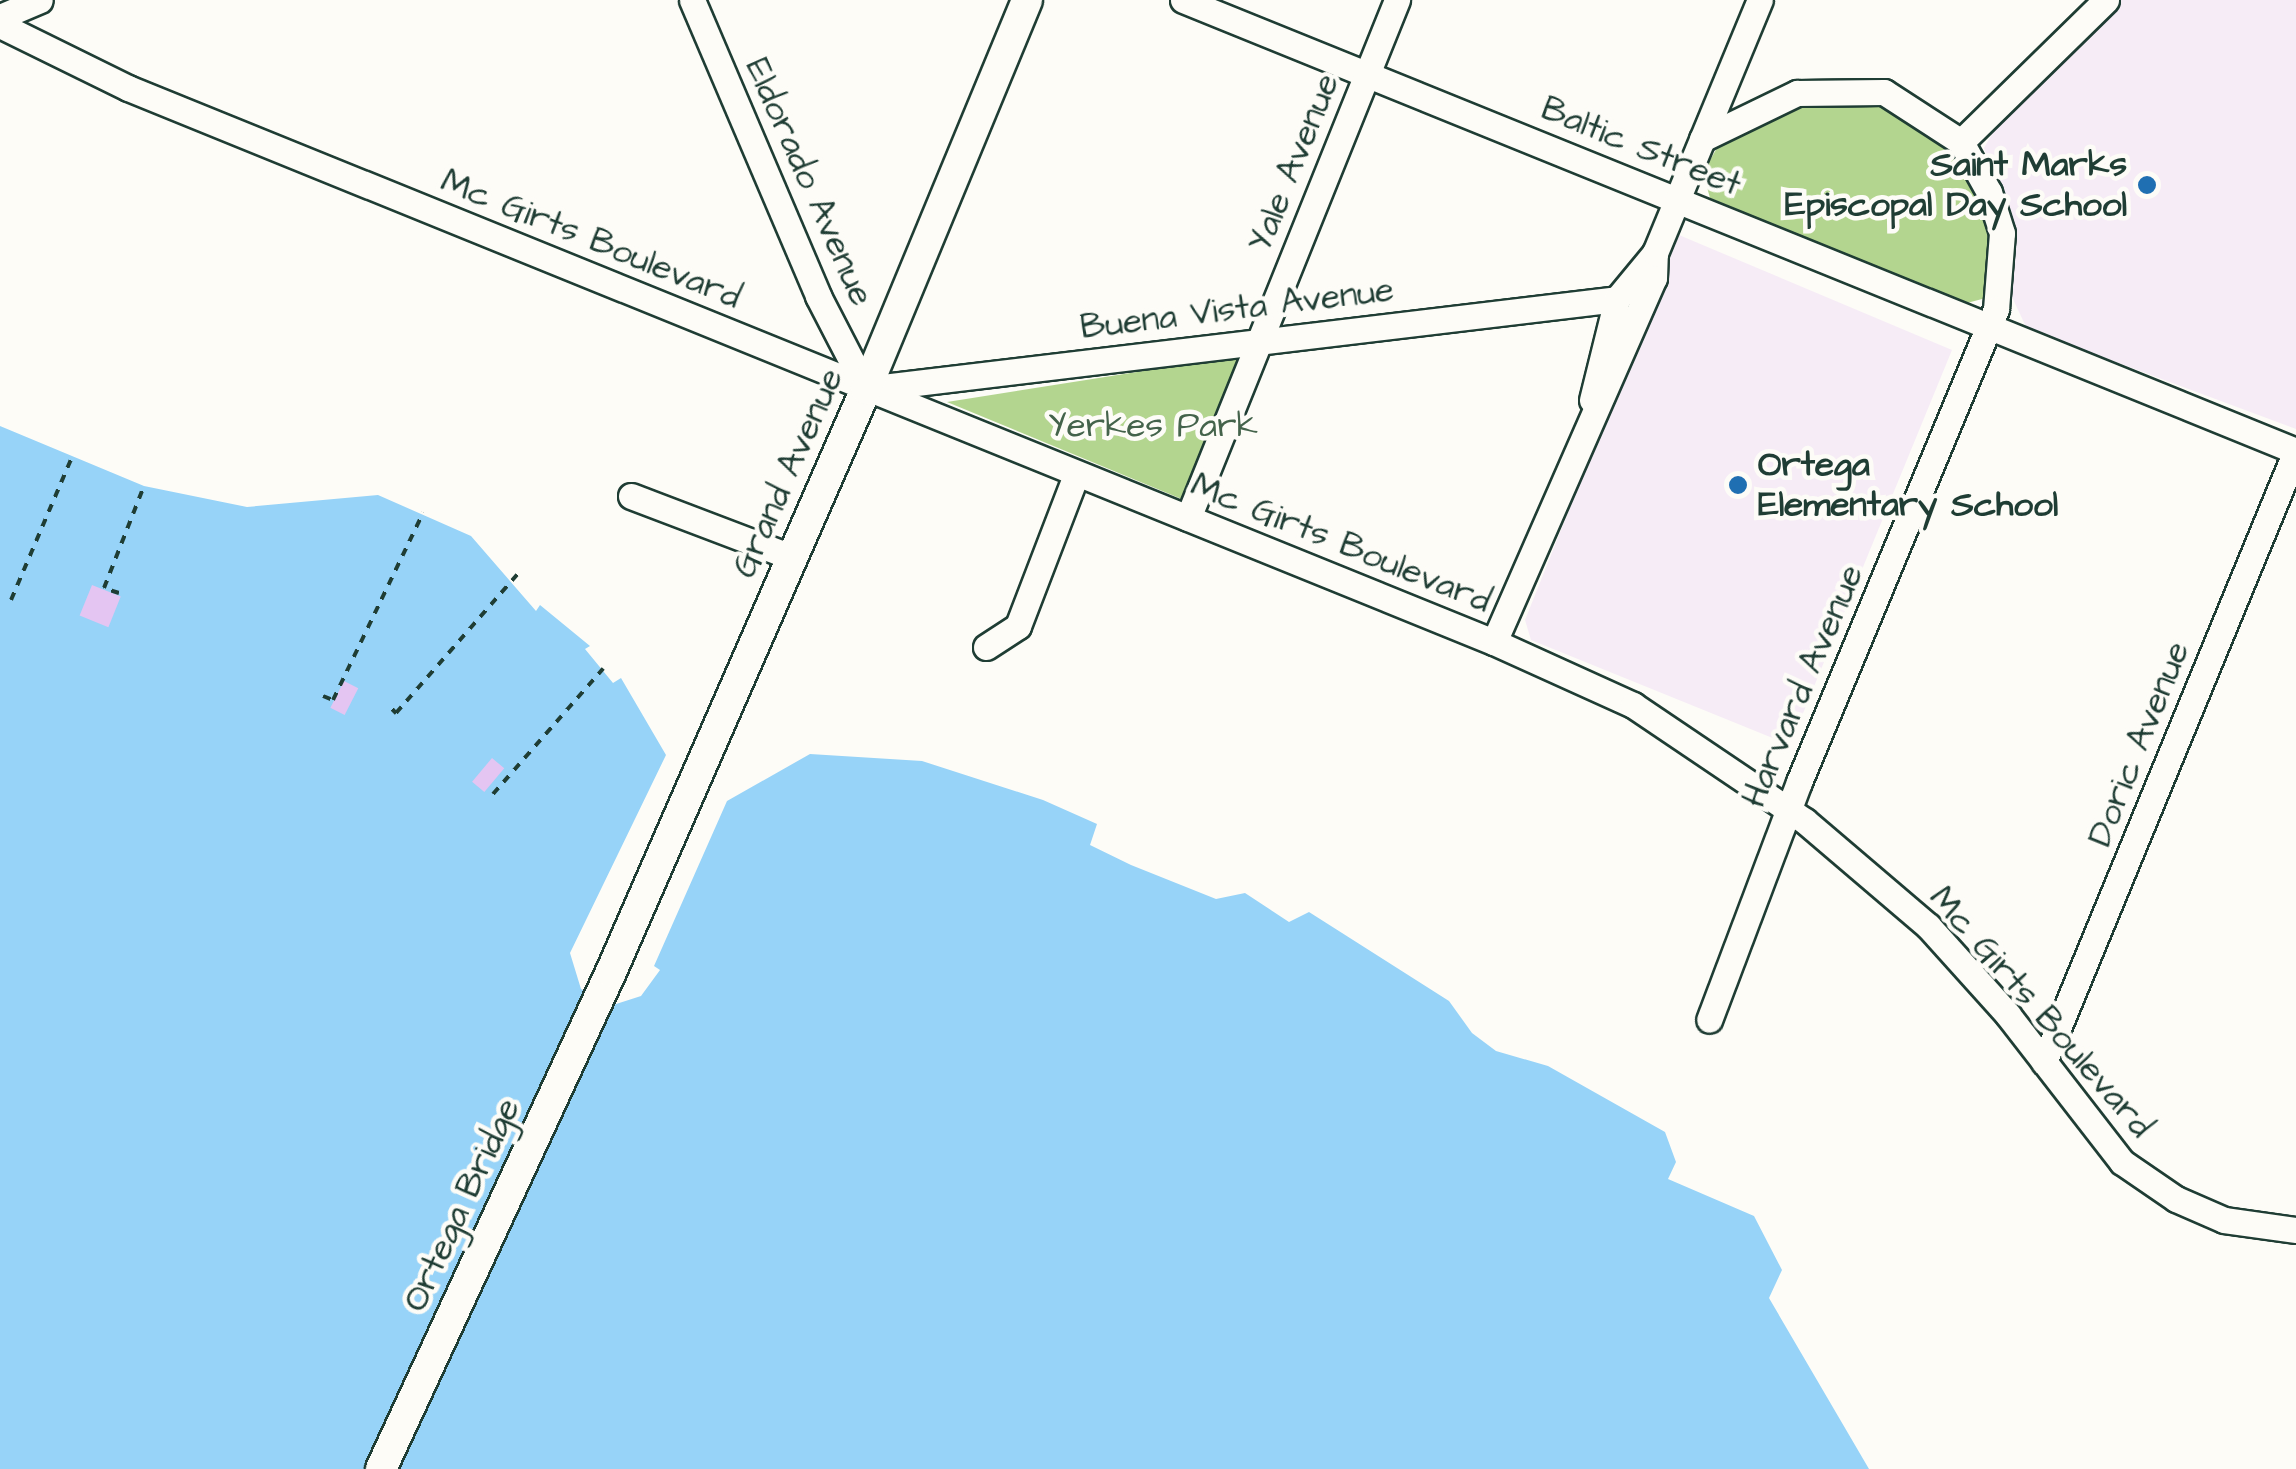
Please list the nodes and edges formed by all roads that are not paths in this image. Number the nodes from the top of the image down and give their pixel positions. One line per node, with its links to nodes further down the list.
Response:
1 (40, 0): 8 (street)
2 (692, 0): 18 (street, Eldorado Avenue)
3 (1027, 0): 18 (main road, Grand Avenue)
4 (1183, 0): 10 (street, Baltic Street)
5 (1397, 0): 10 (street, Yale Avenue)
6 (1760, 0): 11 (street)
7 (2106, 0): 12 (street)
8 (0, 17)
9 (0, 25): 18 (street, Mc Girts Boulevard)
10 (1368, 74): 13 (street, Baltic Street); 17 (street, Yale Avenue)
11 (1702, 138): 12 (street); 13 (street)
12 (1961, 142): 16 (street, Harvard Avenue)
13 (1679, 198): 14 (street); 16 (street, Baltic Street)
14 (1655, 253): 15 (street); 19 (street)
15 (1617, 299): 17 (street, Buena Vista Avenue); 19 (street)
16 (1989, 326): 20 (street, Baltic Street); 27 (street, Harvard Avenue)
17 (1261, 340): 18 (street, Buena Vista Avenue); 23 (street, Yale Avenue)
18 (866, 389): 21 (street, Mc Girts Boulevard); 24 (main road, Grand Avenue)
19 (1591, 410): 25 (street)
20 (2296, 451): 30 (street, Doric Avenue)
21 (1076, 474): 23 (street, Mc Girts Boulevard); 26 (street)
22 (631, 496): 24 (street)
23 (1188, 518): 25 (street, Mc Girts Boulevard)
24 (792, 557): 28 (main road, Grand Avenue)
25 (1494, 642): 27 (street, Mc Girts Boulevard)
26 (986, 647)
27 (1789, 809): 29 (street, Harvard Avenue); 30 (street, Mc Girts Boulevard)
28 (611, 972): 32 (main road, Ortega Bridge)
29 (1709, 1020)
30 (2044, 1062): 31 (street, Mc Girts Boulevard)
31 (2296, 1230)
32 (381, 1469)

